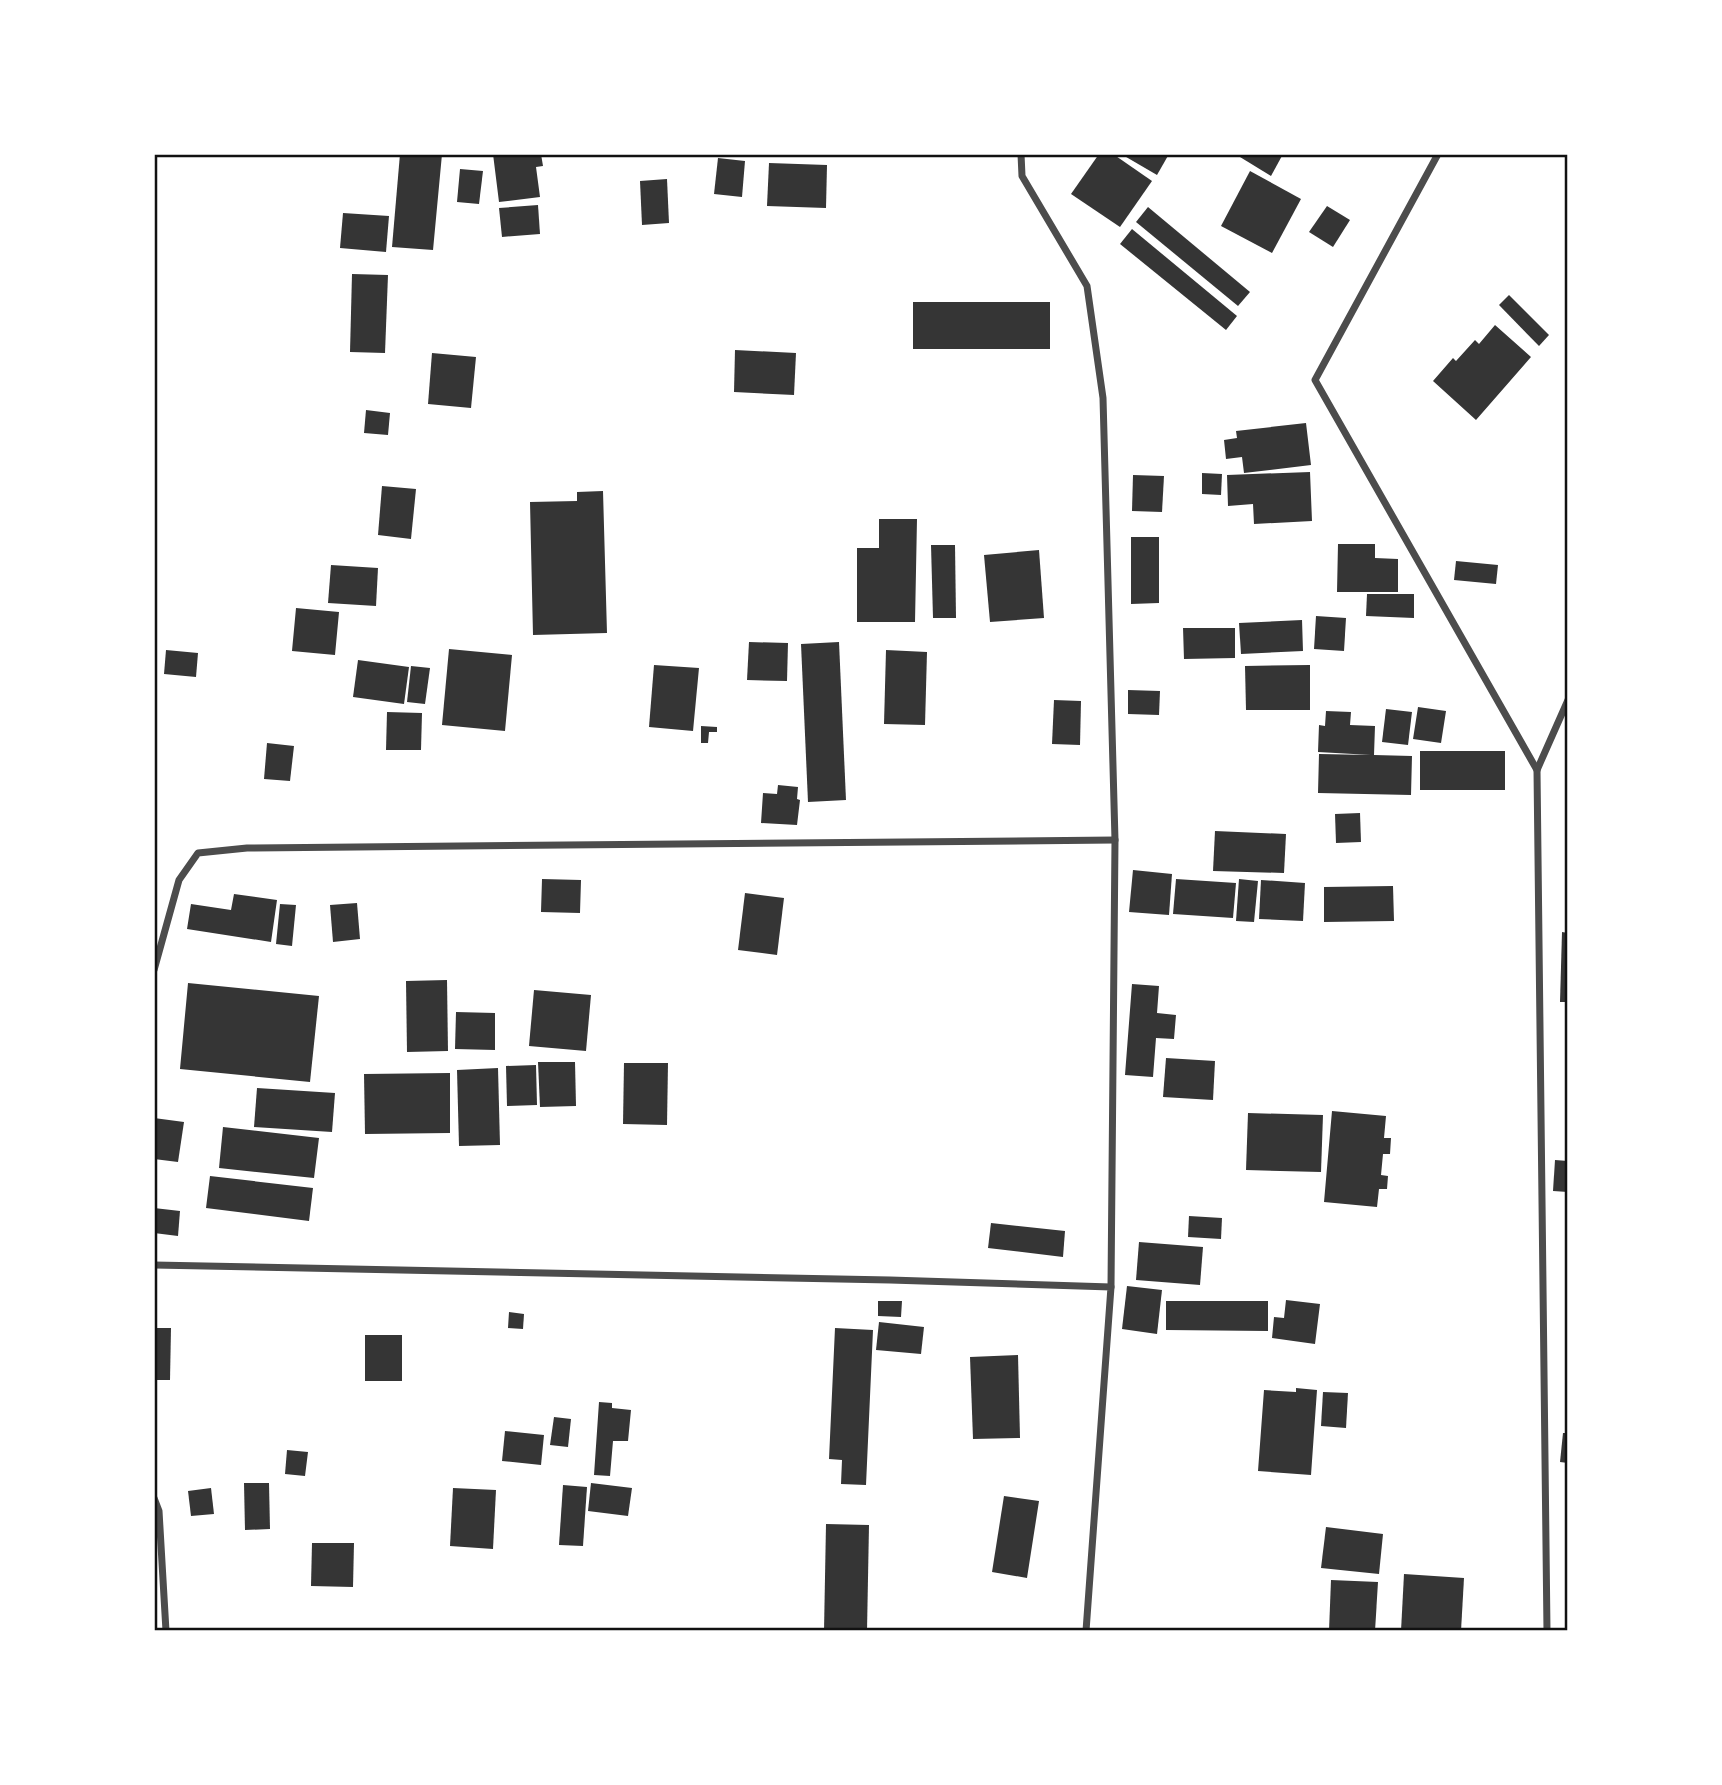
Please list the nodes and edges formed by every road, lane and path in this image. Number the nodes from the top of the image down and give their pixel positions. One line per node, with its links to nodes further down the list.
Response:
1 (1021, 154): 5 (street)
2 (1438, 154): 4 (street)
3 (1568, 700): 4 (street)
4 (1536, 770): 12 (street)
5 (1115, 840): 6 (street); 8 (street)
6 (154, 970)
7 (154, 1265): 8 (street)
8 (1111, 1287): 11 (street)
9 (154, 1498): 10 (street)
10 (166, 1631)
11 (1086, 1631)
12 (1547, 1631)

